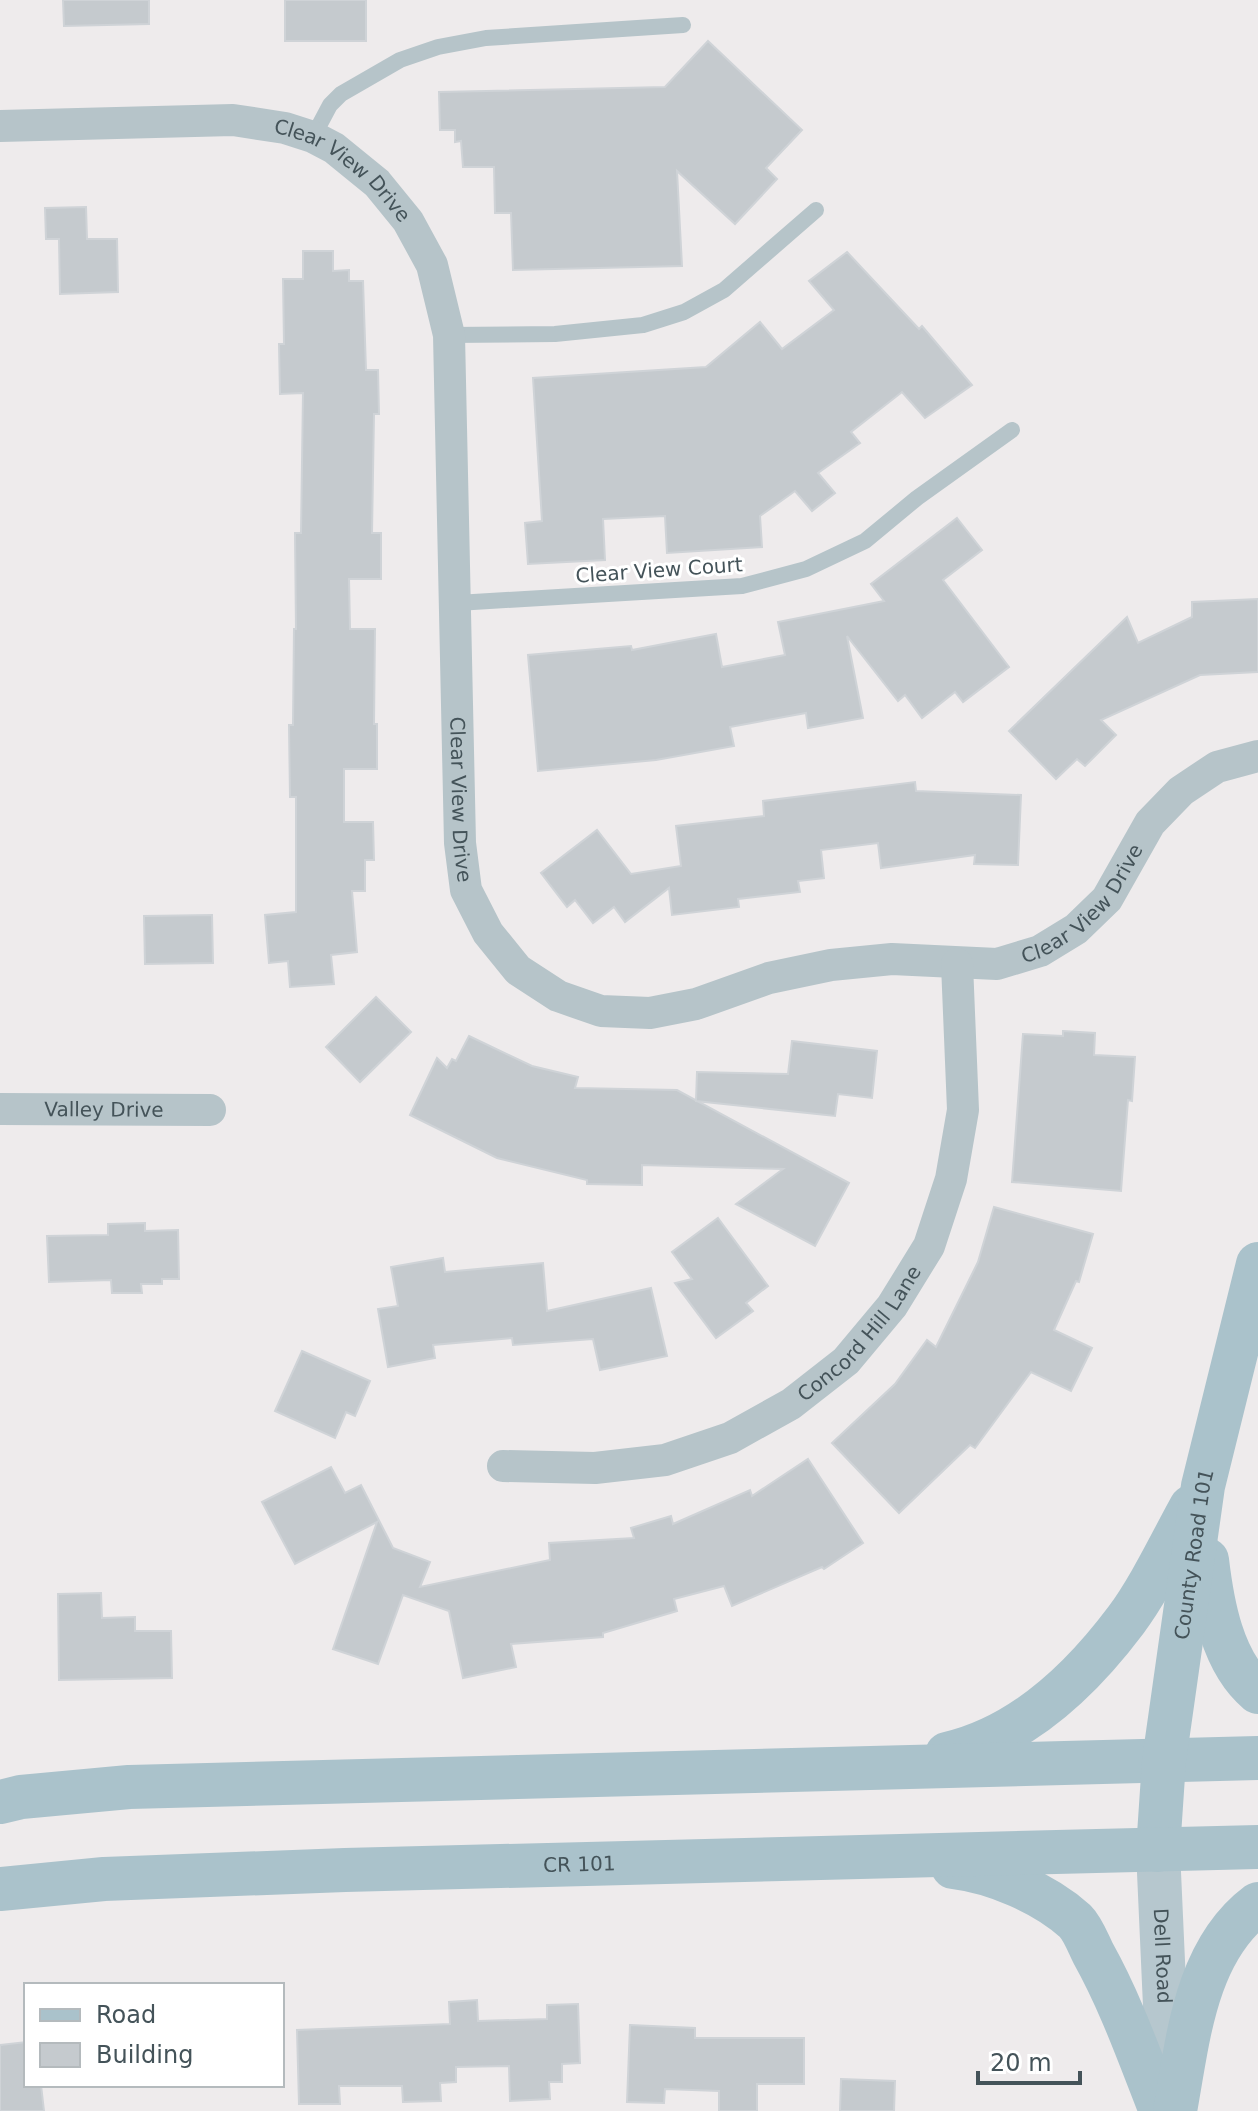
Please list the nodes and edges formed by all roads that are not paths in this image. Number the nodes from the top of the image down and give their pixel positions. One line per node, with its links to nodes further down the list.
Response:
1 (683, 25): 3 (lane)
2 (0, 126): 3 (street, Clear View Drive)
3 (313, 137): 5 (street, Clear View Drive)
4 (816, 210): 5 (lane)
5 (449, 335): 7 (street, Clear View Drive)
6 (1012, 430): 7 (lane, Clear View Court)
7 (457, 603): 9 (street, Clear View Drive)
8 (1258, 756): 9 (street, Clear View Drive)
9 (957, 964): 13 (street, Concord Hill Lane)
10 (0, 1109): 11 (street, Valley Drive)
11 (210, 1110)
12 (1258, 1264): 14 (main road, County Road 101)
13 (503, 1466)
14 (1203, 1486): 15 (main road); 17 (main road, County Road 101); 18 (main road)
15 (1258, 1692)
16 (1258, 1758): 17 (main road)
17 (1164, 1761): 18 (main road); 21 (main road, County Road 101)
18 (894, 1766): 19 (main road)
19 (0, 1802)
20 (1258, 1847): 21 (main road, CR 101)
21 (1158, 1850): 22 (main road, CR 101 / CR 101); 26 (street, Dell Road)
22 (863, 1855): 23 (main road, CR 101 / CR 101); 25 (main road)
23 (0, 1889)
24 (1258, 1904): 26 (main road)
25 (1161, 2111)
26 (1172, 2111)

